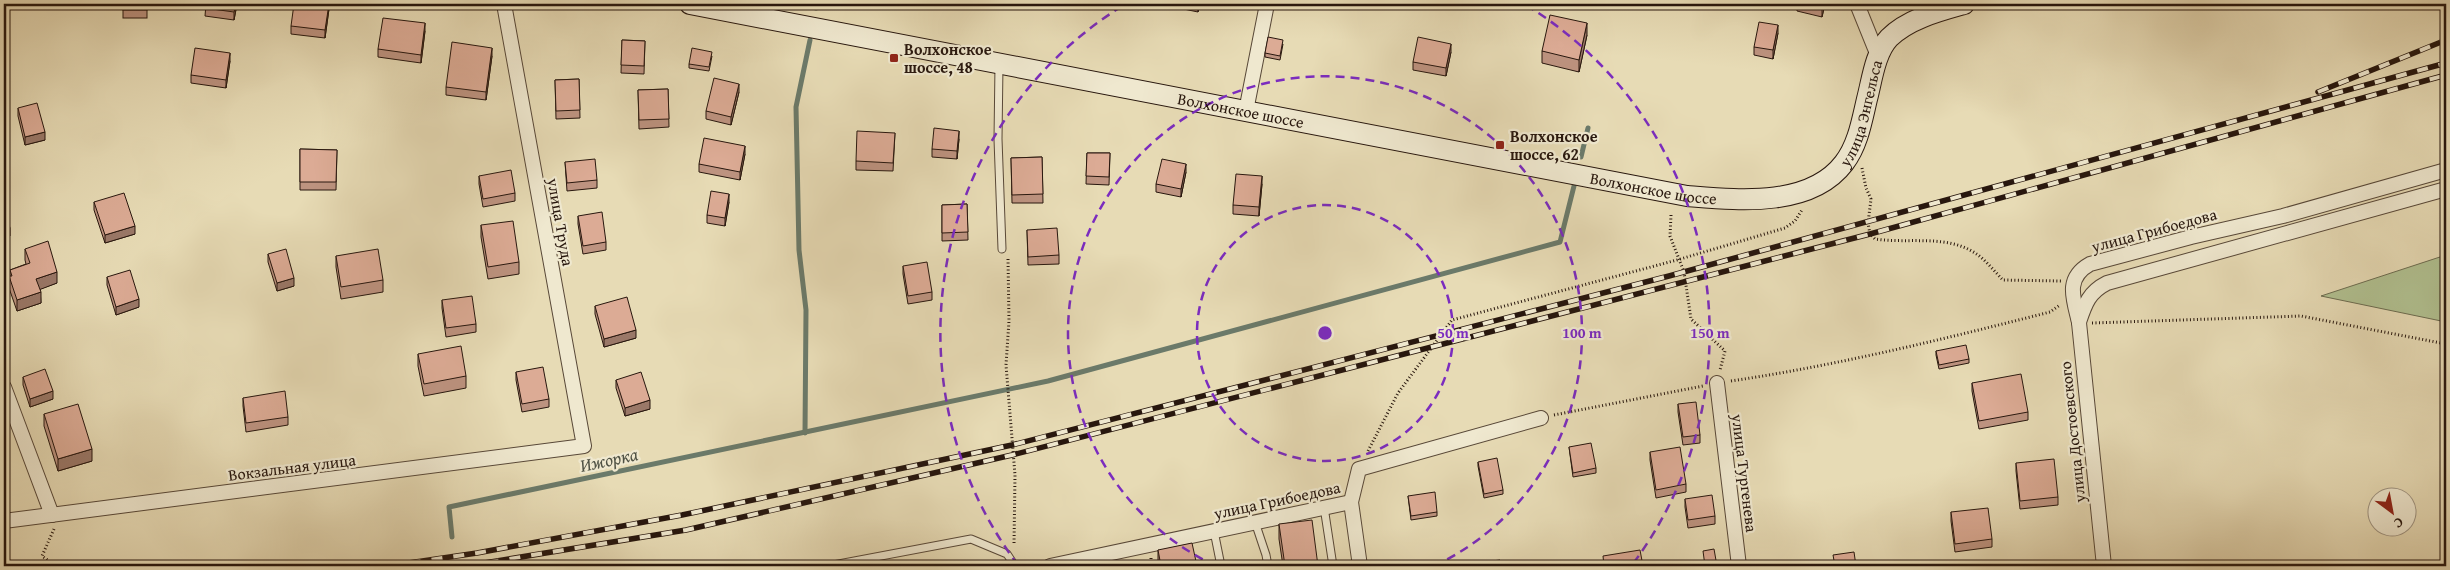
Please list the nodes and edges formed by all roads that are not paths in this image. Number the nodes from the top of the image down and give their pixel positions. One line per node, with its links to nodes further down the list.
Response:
1 (504, 4): 18 (street, улица Труда)
2 (690, 4): 7 (street, Волхонское шоссе)
3 (1267, 4): 8 (street)
4 (1857, 4): 6 (street, улица Энгельса)
5 (1964, 4): 6 (street)
6 (1878, 56): 11 (street, улица Энгельса)
7 (999, 62): 8 (street, Волхонское шоссе); 12 (lane)
8 (1246, 111): 11 (street, Волхонское шоссе)
9 (2446, 170): 13 (street, улица Грибоедова)
10 (2446, 189): 14 (street)
11 (1798, 201)
12 (1002, 249)
13 (2075, 296): 14 (street, улица Достоевского)
14 (2086, 322): 34 (street, улица Достоевского)
15 (1717, 383): 33 (street, улица Тургенева)
16 (4, 387): 21 (street)
17 (1541, 418): 19 (street, улица Грибоедова)
18 (584, 446): 21 (street, Вокзальная улица)
19 (1352, 502): 20 (street, улица Грибоедова); 32 (street)
20 (1324, 507): 23 (street, улица Грибоедова); 31 (lane)
21 (56, 515): 22 (street, Вокзальная улица)
22 (4, 521)
23 (1255, 522): 24 (street, улица Грибоедова); 30 (lane)
24 (1214, 531): 25 (street, улица Грибоедова); 29 (lane)
25 (1099, 561): 28 (street, улица Грибоедова)
26 (1014, 564): 27 (lane)
27 (828, 566)
28 (1050, 566)
29 (1221, 566)
30 (1268, 566)
31 (1333, 566)
32 (1360, 566)
33 (1740, 566)
34 (2104, 566)

